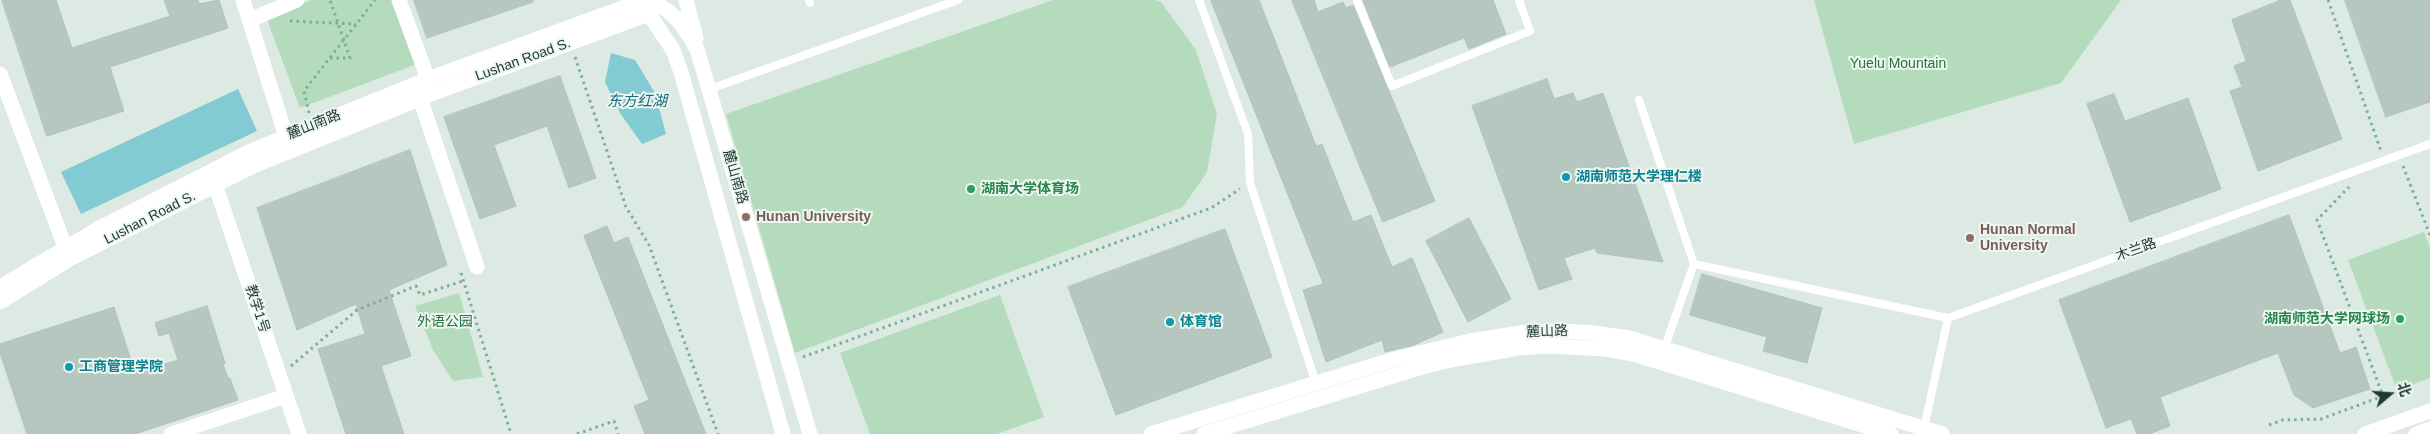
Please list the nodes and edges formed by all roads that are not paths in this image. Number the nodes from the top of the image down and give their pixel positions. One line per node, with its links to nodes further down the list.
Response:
1 (243, 0): 10 (main road)
2 (297, 0): 10 (main road)
3 (399, 0): 13 (main road)
4 (686, 0): 11 (main road)
5 (958, 0): 14 (lane)
6 (1199, 0): 27 (lane)
7 (1357, 0): 8 (lane)
8 (1519, 0)
9 (651, 3): 11 (main road, 麓山南路); 13 (main road, 麓山南路); 13 (main road, Lushan Road S.); 34 (main road)
10 (250, 20): 16 (main road)
11 (704, 68): 14 (main road, 麓山南路)
12 (0, 74): 20 (main road)
13 (427, 90): 16 (main road, 麓山南路); 18 (main road, Lushan Road S.); 22 (main road)
14 (710, 90): 35 (main road, 麓山南路)
15 (1639, 100): 21 (lane)
16 (286, 136): 18 (main road); 20 (main road, 麓山南路)
17 (2430, 144): 25 (lane, 木兰路)
18 (290, 150): 19 (main road, Lushan Road S.)
19 (215, 184): 20 (main road, Lushan Road S.); 28 (main road, 教学1号)
20 (68, 253): 23 (main road, 麓山南路); 24 (main road, Lushan Road S.)
21 (1694, 264): 25 (lane); 26 (lane)
22 (477, 267)
23 (0, 287)
24 (0, 302)
25 (1948, 318): 30 (lane)
26 (1664, 349): 27 (main road, 麓山路); 30 (main road, 麓山路)
27 (1316, 383): 36 (main road, 麓山路)
28 (286, 396): 32 (main road); 33 (main road, 教学1号)
29 (2430, 411): 40 (main road)
30 (1924, 428): 39 (main road, 麓山路)
31 (2430, 429): 41 (main road)
32 (171, 434)
33 (299, 434)
34 (783, 434)
35 (810, 434)
36 (1151, 434)
37 (1204, 434): 38 (main road, 麓山路)
38 (1891, 434)
39 (1942, 434)
40 (2365, 434)
41 (2416, 434)

